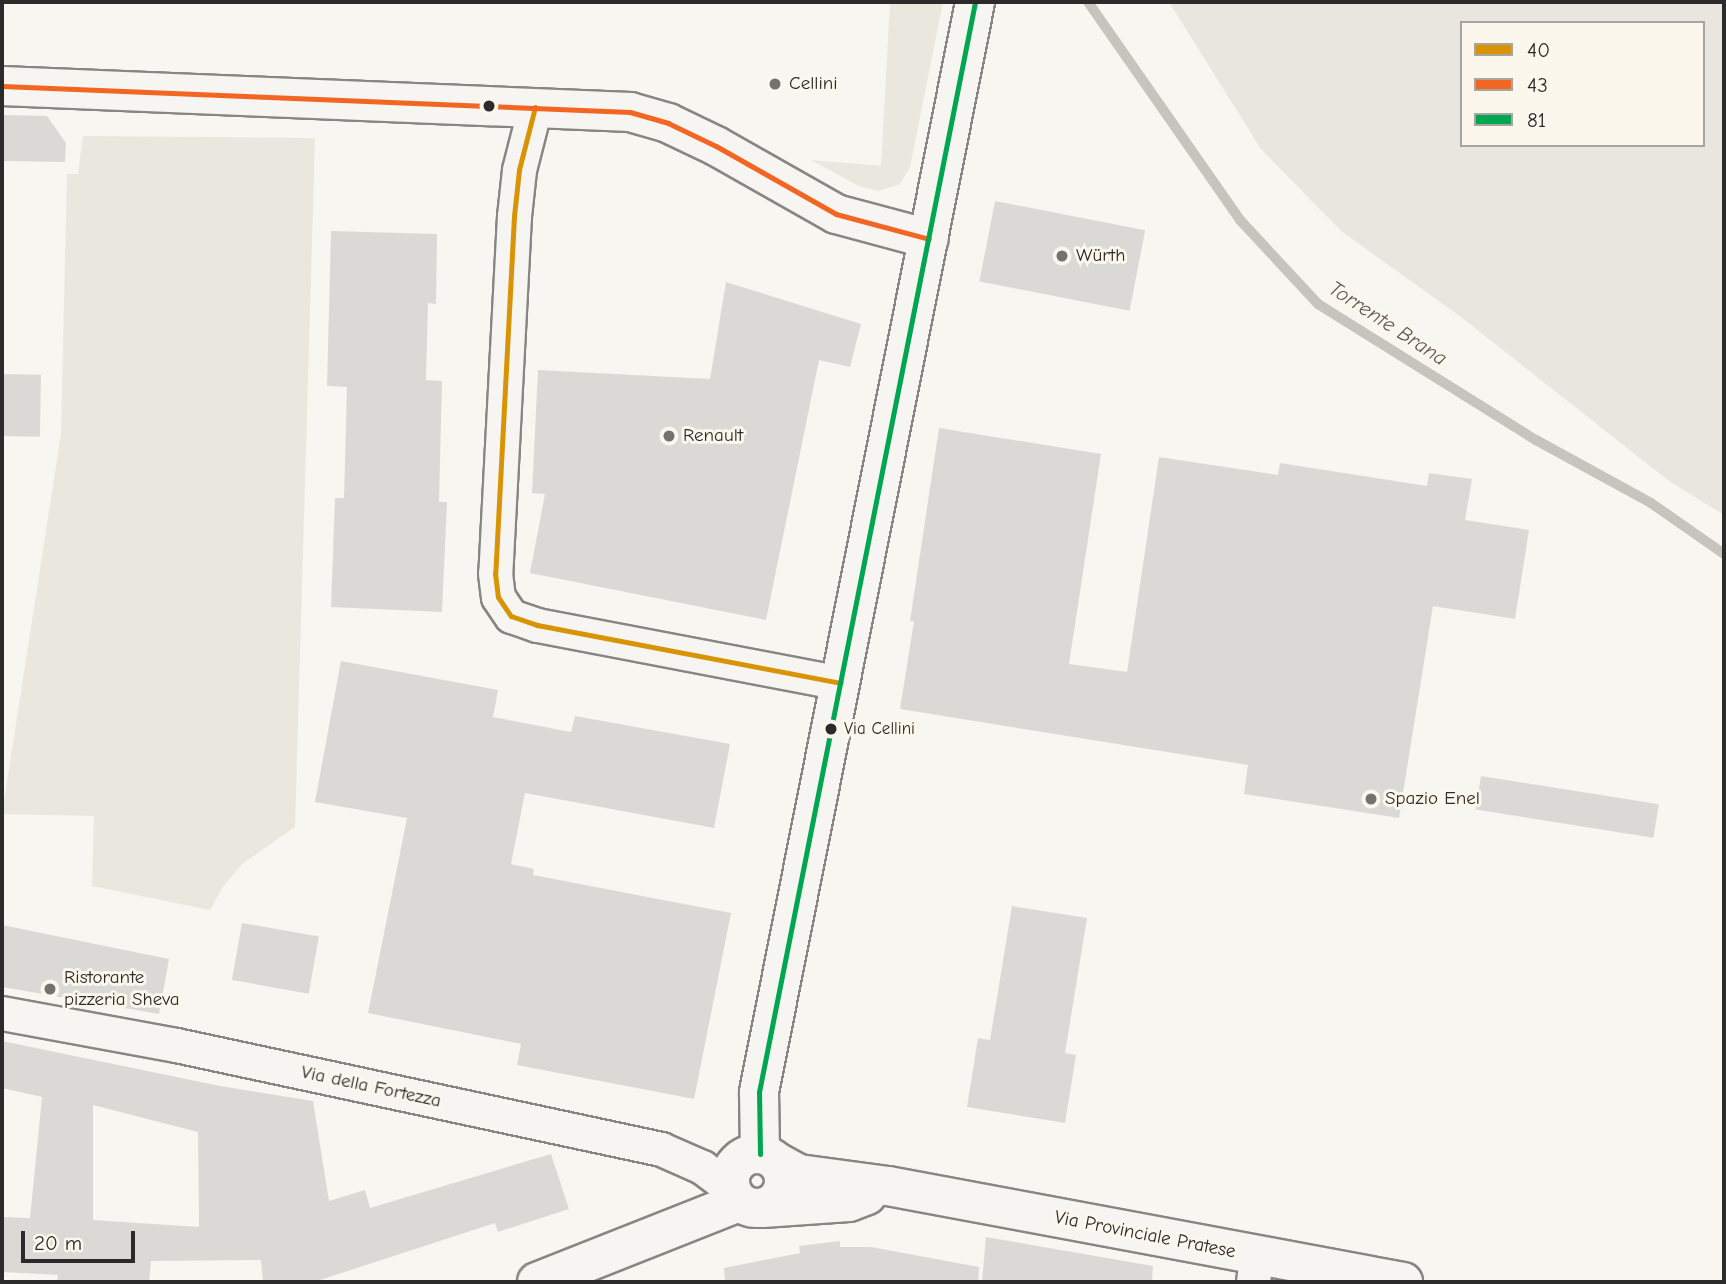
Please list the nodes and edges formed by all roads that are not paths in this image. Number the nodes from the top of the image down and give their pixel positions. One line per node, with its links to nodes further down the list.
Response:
1 (975, 2): 4 (street)
2 (2, 86): 3 (street)
3 (535, 107): 4 (street); 5 (street)
4 (929, 239): 5 (street)
5 (841, 683): 7 (street)
6 (2, 1013): 9 (street, Via della Fortezza)
7 (768, 1158): 8 (street, Via Provinciale Pratese); 9 (street)
8 (888, 1186): 9 (street); 10 (street, Via Provinciale Pratese)
9 (735, 1203): 11 (street)
10 (1255, 1269): 12 (street, Via Provinciale Pratese)
11 (537, 1282)
12 (1403, 1282)

